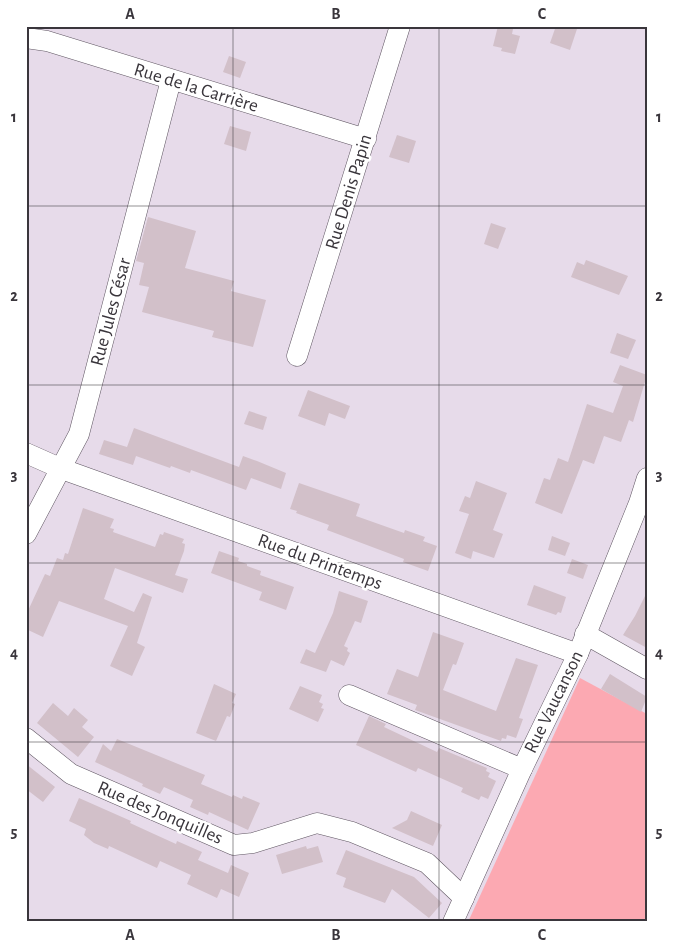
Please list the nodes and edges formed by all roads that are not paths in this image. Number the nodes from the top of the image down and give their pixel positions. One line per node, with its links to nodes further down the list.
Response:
1 (400, 26): 4 (street, Rue Denis Papin)
2 (26, 38): 3 (street, Rue de la Carrière)
3 (171, 80): 4 (street, Rue de la Carrière); 7 (street, Rue Jules César)
4 (366, 139): 5 (street, Rue Denis Papin)
5 (297, 356)
6 (26, 453): 7 (street, Rue du Printemps)
7 (62, 469): 10 (street, Rue Jules César); 12 (street, Rue du Printemps)
8 (647, 478): 9 (street, Rue Vaucanson)
9 (643, 504): 11 (street, Rue Vaucanson)
10 (26, 534)
11 (585, 634): 12 (street, Rue Vaucanson); 13 (street)
12 (578, 654): 16 (street, Rue Vaucanson)
13 (647, 669)
14 (350, 695): 16 (street)
15 (26, 738): 17 (street, Rue des Jonquilles)
16 (522, 769): 17 (street, Rue Vaucanson)
17 (464, 898): 18 (street, Rue Vaucanson)
18 (453, 922)

